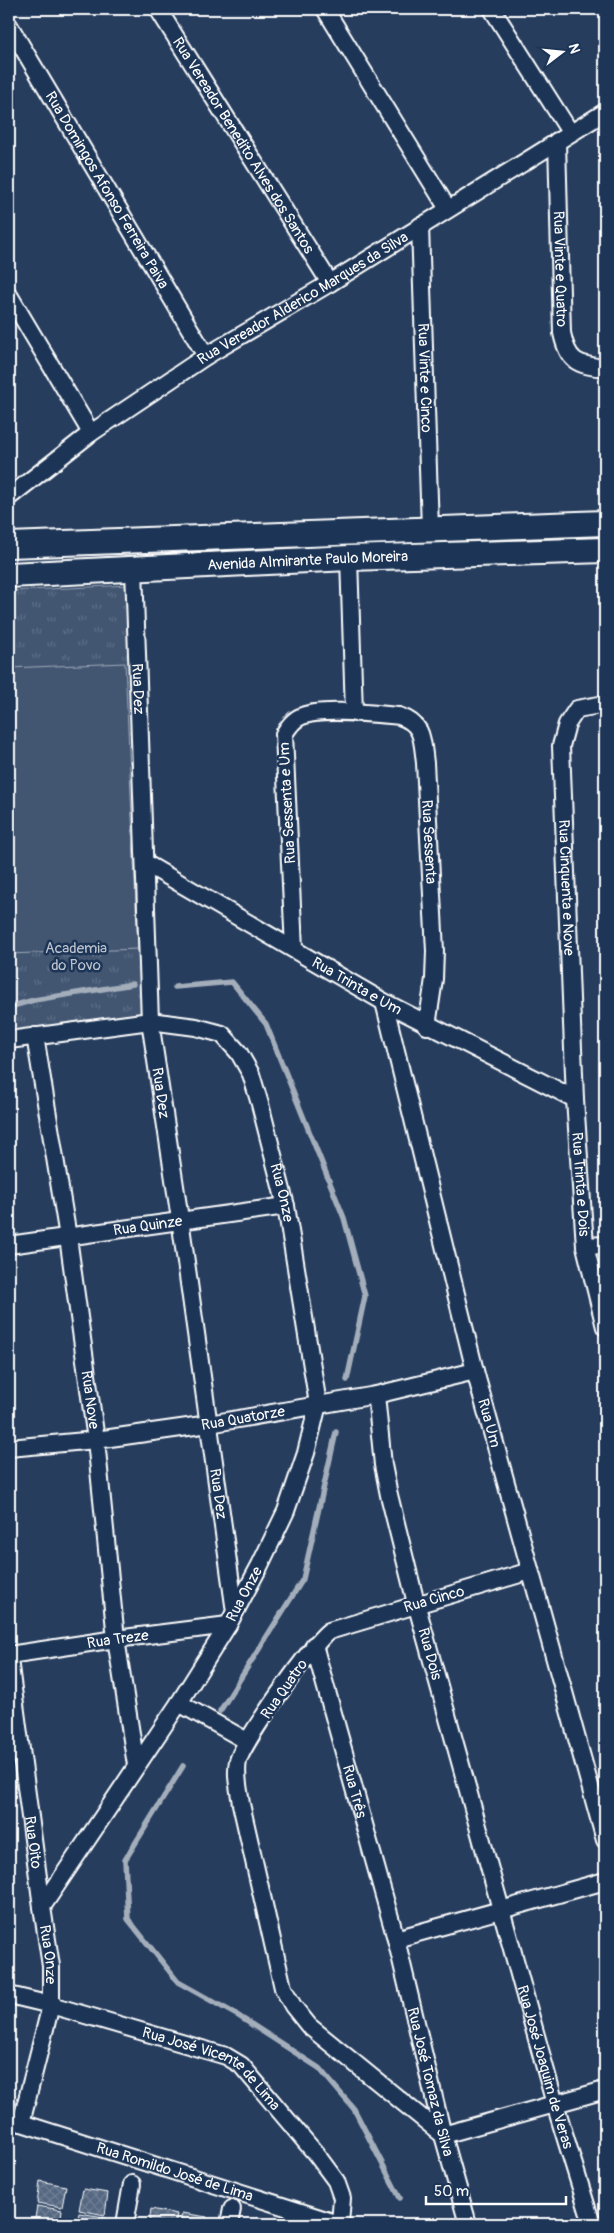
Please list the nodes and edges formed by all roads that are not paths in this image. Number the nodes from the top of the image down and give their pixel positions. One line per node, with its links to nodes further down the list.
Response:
1 (158, 9): 9 (street, Rua Vereador Benedito Alves dos Santos)
2 (325, 9): 7 (street)
3 (492, 9): 6 (street)
4 (9, 26): 11 (street, Rua Domingos Afonso Ferreira Paiva)
5 (605, 112): 6 (street, Rua Vereador Alderico Marques da Silva)
6 (564, 137): 7 (street, Rua Vereador Alderico Marques da Silva); 12 (street, Rua Vinte e Quatro)
7 (448, 209): 8 (street, Rua Vereador Alderico Marques da Silva)
8 (420, 226): 9 (street, Rua Vereador Alderico Marques da Silva); 16 (street, Rua Vinte e Cinco)
9 (330, 283): 11 (street, Rua Vereador Alderico Marques da Silva)
10 (9, 295): 13 (street)
11 (206, 356): 13 (street, Rua Vereador Alderico Marques da Silva)
12 (605, 368)
13 (91, 432): 14 (street, Rua Vereador Alderico Marques da Silva)
14 (9, 497)
15 (605, 523): 16 (main road, Avenida Almirante Paulo Moreira)
16 (430, 529): 17 (main road, Avenida Almirante Paulo Moreira)
17 (9, 545)
18 (605, 550): 19 (main road, Avenida Almirante Paulo Moreira)
19 (350, 558): 20 (main road, Avenida Almirante Paulo Moreira); 23 (street)
20 (134, 569): 21 (main road, Avenida Almirante Paulo Moreira); 24 (street, Rua Dez)
21 (9, 575)
22 (605, 704): 31 (street, Rua Cinquenta e Nove)
23 (354, 713): 25 (street, Rua Sessenta e Um); 28 (street, Rua Sessenta)
24 (145, 863): 25 (street, Rua Trinta e Um); 27 (street, Rua Dez)
25 (294, 949): 26 (street, Rua Trinta e Um)
26 (384, 1002): 28 (street, Rua Trinta e Um); 39 (street, Rua Um)
27 (150, 1022): 29 (street); 32 (street, Rua Onze); 33 (street, Rua Dez)
28 (427, 1026): 31 (street, Rua Trinta e Um)
29 (35, 1036): 30 (street); 34 (street, Rua Nove)
30 (9, 1040)
31 (575, 1099): 37 (street, Rua Trinta e Dois)
32 (286, 1206): 33 (street, Rua Quinze); 41 (street, Rua Onze)
33 (180, 1220): 34 (street, Rua Quinze); 42 (street, Rua Dez)
34 (68, 1237): 35 (street, Rua Quinze); 43 (street, Rua Nove)
35 (9, 1245)
36 (605, 1245): 37 (street)
37 (585, 1246): 38 (street, Rua Trinta e Dois)
38 (605, 1327)
39 (475, 1371): 40 (street, Rua Quatorze); 45 (street, Rua Um)
40 (376, 1396): 41 (street, Rua Quatorze); 46 (street, Rua Dois)
41 (318, 1404): 42 (street, Rua Quatorze); 47 (street, Rua Onze)
42 (209, 1424): 43 (street, Rua Quatorze); 47 (street, Rua Dez)
43 (96, 1440): 44 (street, Rua Quatorze); 49 (street, Rua Nove)
44 (9, 1448)
45 (530, 1571): 46 (street, Rua Cinco); 55 (street, Rua Um)
46 (416, 1604): 48 (street, Rua Cinco); 58 (street, Rua Dois)
47 (231, 1618): 49 (street, Rua Treze); 52 (street, Rua Onze)
48 (337, 1627): 50 (street, Rua Quatro)
49 (116, 1639): 51 (street, Rua Treze); 54 (street, Rua Nove)
50 (314, 1645): 53 (street, Rua Quatro); 59 (street, Rua Três)
51 (9, 1657): 57 (street, Rua Oito)
52 (180, 1703): 53 (street); 54 (street, Rua Onze)
53 (247, 1741): 65 (street, Rua Quatro)
54 (136, 1765): 57 (street, Rua Onze)
55 (605, 1840)
56 (605, 1882): 58 (street)
57 (42, 1908): 61 (street, Rua Onze)
58 (502, 1909): 59 (street); 63 (street, Rua José Joaquim de Veras)
59 (396, 1939): 65 (street, Rua José Tomaz da Silva)
60 (9, 1995): 61 (street, Rua José Vicente de Lima)
61 (51, 2005): 64 (street, Rua Onze); 68 (street, Rua José Vicente de Lima)
62 (605, 2090): 63 (street)
63 (555, 2104): 65 (street); 70 (street, Rua José Joaquim de Veras)
64 (15, 2121): 68 (street, Rua Romildo José de Lima)
65 (443, 2135): 69 (street, Rua José Tomaz da Silva)
66 (132, 2184): 67 (street)
67 (125, 2224)
68 (340, 2224)
69 (468, 2224)
70 (592, 2224)

